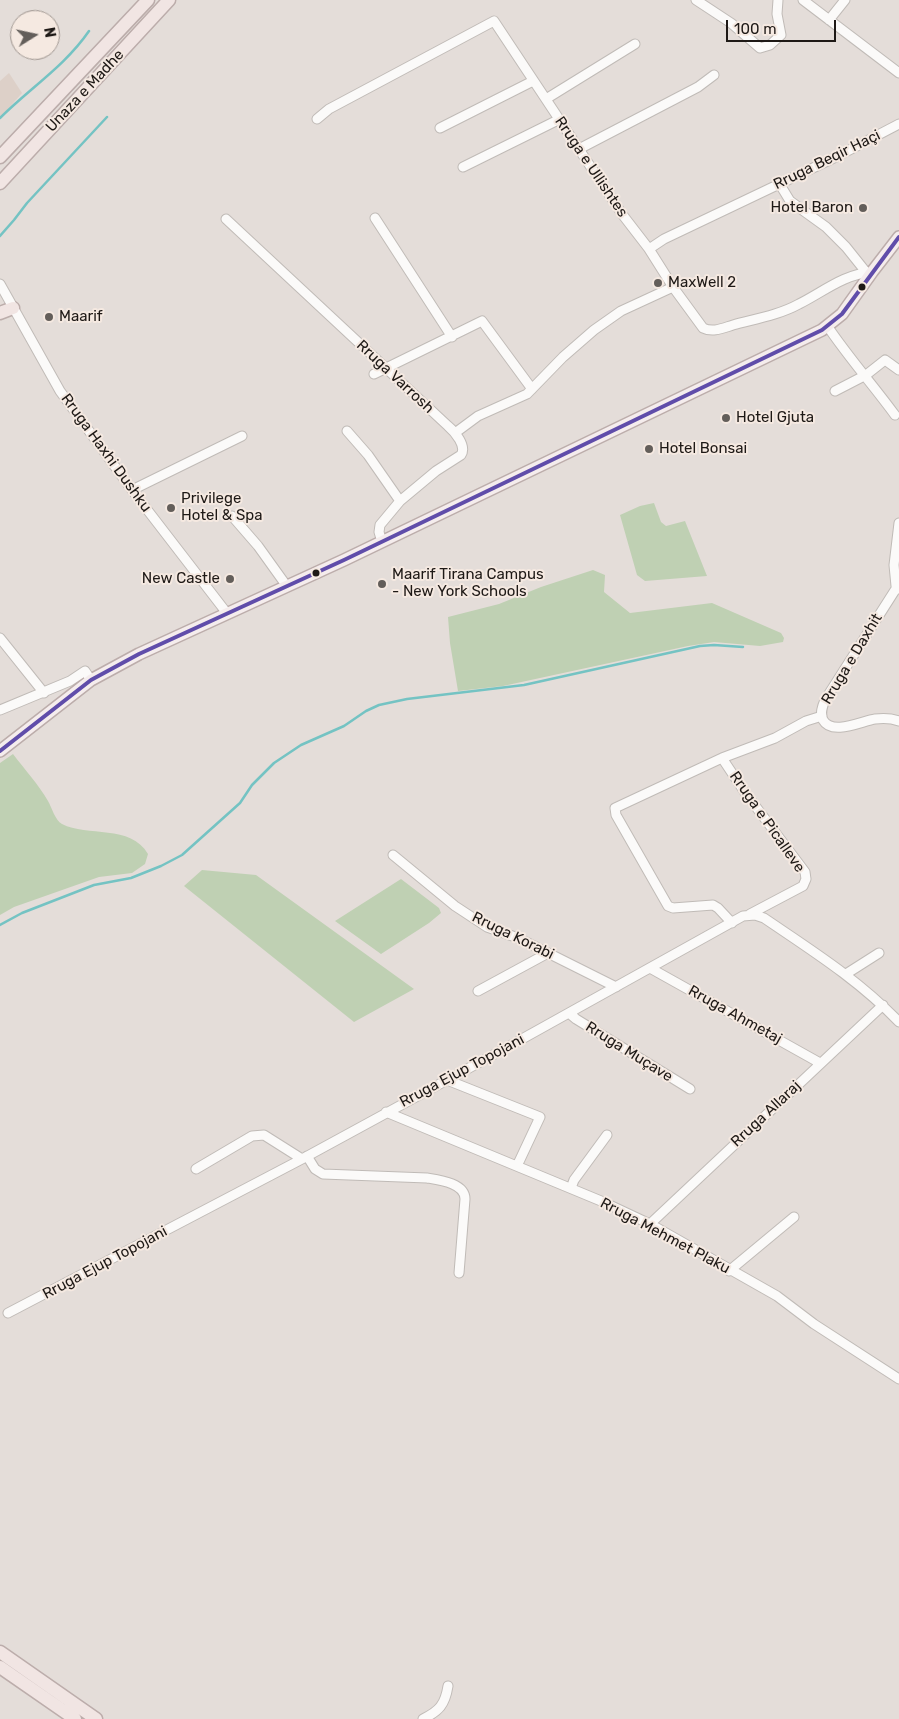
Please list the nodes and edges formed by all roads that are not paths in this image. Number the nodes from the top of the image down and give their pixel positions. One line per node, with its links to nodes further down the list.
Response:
1 (148, 0): 16 (highway, Unaza e Madhe)
2 (169, 0): 18 (highway, Unaza e Madhe)
3 (696, 0): 4 (street)
4 (778, 0)
5 (803, 0): 7 (street)
6 (844, 0): 7 (street)
7 (829, 20): 9 (street)
8 (635, 44): 12 (street)
9 (899, 73)
10 (714, 75): 20 (street)
11 (534, 81): 12 (street, Rruga e Ullishtes); 13 (street, Rruga e Ullishtes); 17 (street)
12 (546, 100): 14 (street, Rruga e Ullishtes)
13 (317, 119)
14 (560, 119): 20 (street, Rruga e Ullishtes); 22 (street)
15 (899, 124): 24 (street, Rruga Beqir Haçi)
16 (30, 126): 19 (highway); 21 (highway, Unaza e Madhe)
17 (440, 128)
18 (41, 139): 23 (highway, Unaza e Madhe); 25 (highway)
19 (0, 146)
20 (579, 149): 29 (street, Rruga e Ullishtes)
21 (0, 157)
22 (463, 167)
23 (0, 182)
24 (779, 183): 29 (street, Rruga Beqir Haçi); 30 (street)
25 (0, 193)
26 (374, 218): 36 (street)
27 (226, 219): 37 (street, Rruga Varrosh)
28 (899, 238): 30 (main road)
29 (649, 249): 32 (street, Rruga e Ullishtes)
30 (869, 272): 32 (street, Rruga e Ullishtes); 35 (main road)
31 (0, 284): 33 (street, Rruga Haxhi Dushku)
32 (674, 287): 41 (street)
33 (7, 305): 34 (highway); 47 (street, Rruga Haxhi Dushku)
34 (0, 313)
35 (828, 327): 40 (street); 51 (main road)
36 (452, 337): 37 (street); 41 (street)
37 (386, 369): 39 (street); 45 (street, Rruga Varrosh)
38 (899, 370): 40 (street)
39 (374, 374)
40 (866, 375): 42 (street); 43 (street)
41 (532, 388): 45 (street)
42 (835, 391)
43 (895, 415)
44 (347, 431): 48 (street)
45 (455, 433): 48 (street)
46 (242, 436): 47 (street)
47 (132, 490): 54 (street, Rruga Haxhi Dushku)
48 (400, 501): 51 (street)
49 (232, 516): 52 (street)
50 (899, 523): 53 (street)
51 (382, 542): 52 (main road)
52 (286, 585): 54 (main road)
53 (898, 586): 59 (street, Rruga e Daxhit)
54 (226, 612): 56 (main road)
55 (0, 638): 57 (street)
56 (91, 680): 57 (street); 61 (main road)
57 (44, 692): 58 (street)
58 (0, 710)
59 (822, 716): 60 (street, Rruga e Daxhit); 62 (street, Rruga e Picalleve)
60 (899, 721)
61 (0, 751)
62 (722, 758): 64 (street, Rruga e Picalleve); 65 (street, Rruga e Picalleve)
63 (393, 854): 66 (street, Rruga Korabi)
64 (750, 914): 65 (street, Rruga Ejup Topojani); 69 (street)
65 (732, 923): 68 (street, Rruga Ejup Topojani)
66 (548, 953): 70 (street, Rruga Korabi); 71 (street)
67 (879, 953): 69 (street)
68 (650, 968): 70 (street, Rruga Ejup Topojani); 75 (street, Rruga Ahmetaj)
69 (846, 974): 72 (street)
70 (616, 987): 73 (street, Rruga Ejup Topojani)
71 (478, 991)
72 (883, 1005): 74 (street); 75 (street, Rruga Allaraj)
73 (569, 1013): 76 (street, Rruga Ejup Topojani); 77 (street, Rruga Muçave)
74 (899, 1022)
75 (820, 1063): 85 (street, Rruga Allaraj)
76 (447, 1080): 78 (street, Rruga Ejup Topojani); 81 (street)
77 (690, 1089)
78 (386, 1112): 80 (street, Rruga Ejup Topojani); 81 (street, Rruga Mehmet Plaku)
79 (607, 1135): 83 (street)
80 (304, 1157): 82 (street); 87 (street); 88 (street, Rruga Ejup Topojani)
81 (517, 1166): 83 (street, Rruga Mehmet Plaku)
82 (196, 1169)
83 (571, 1188): 85 (street, Rruga Mehmet Plaku)
84 (794, 1217): 86 (street)
85 (650, 1224): 86 (street, Rruga Mehmet Plaku)
86 (730, 1271): 89 (street, Rruga Mehmet Plaku)
87 (459, 1273)
88 (8, 1313)
89 (899, 1379)
90 (0, 1652): 94 (highway)
91 (0, 1667): 93 (highway)
92 (448, 1686): 95 (street)
93 (75, 1719)
94 (96, 1719)
95 (423, 1719)

